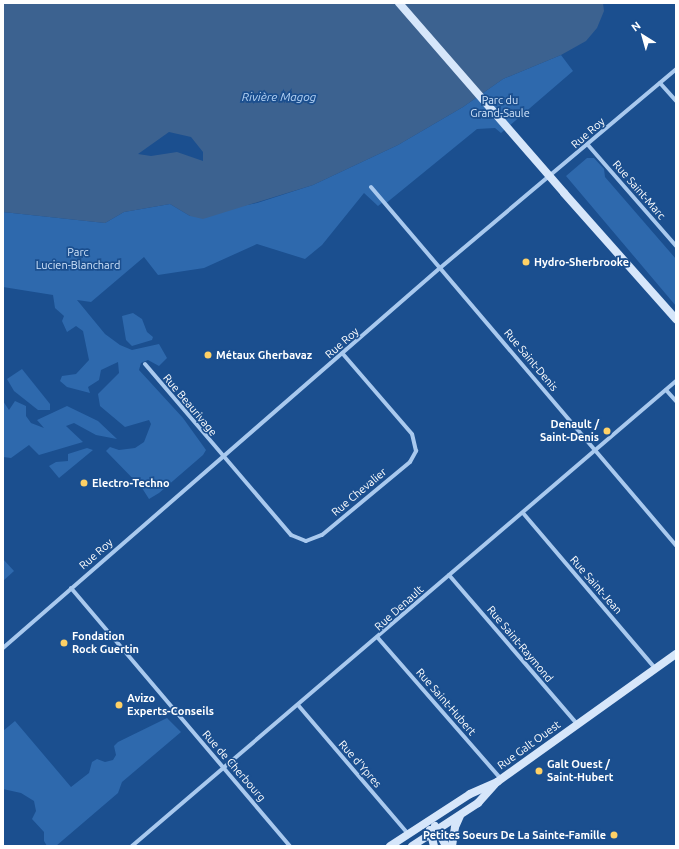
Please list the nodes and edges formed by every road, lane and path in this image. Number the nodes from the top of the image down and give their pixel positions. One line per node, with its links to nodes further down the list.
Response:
1 (399, 3): 9 (main road, bridge)
2 (676, 69): 3 (street, Rue Roy)
3 (660, 82): 4 (street); 5 (street, Rue Roy)
4 (676, 101)
5 (588, 145): 7 (street, Rue Saint-Marc); 8 (street, Rue Roy)
6 (371, 187): 8 (street, Rue Saint-Denis)
7 (676, 246)
8 (440, 268): 10 (street, Rue Roy); 15 (street, Rue Saint-Denis)
9 (676, 319)
10 (343, 354): 16 (street, Rue Roy); 16 (street, Rue Chevalier)
11 (145, 364): 16 (street, Rue Beaurivage)
12 (676, 381): 13 (street, Rue Denault)
13 (666, 390): 14 (street); 15 (street, Rue Denault)
14 (676, 401)
15 (596, 451): 17 (street, Rue Denault); 18 (street, Rue Saint-Denis)
16 (222, 457): 20 (street, Rue Roy)
17 (523, 513): 19 (street, Rue Denault); 24 (street, Rue Saint-Jean)
18 (676, 546)
19 (449, 575): 21 (street, Rue Denault); 26 (street, Rue Saint-Raymond)
20 (71, 588): 22 (street, Rue Roy); 27 (street, Rue de Cherbourg)
21 (378, 638): 25 (street, Rue Denault); 28 (street, Rue Saint-Hubert)
22 (3, 648)
23 (676, 654): 24 (main road, Rue Galt Ouest)
24 (656, 669): 26 (main road, Rue Galt Ouest)
25 (298, 705): 27 (street, Rue Denault); 32 (street, Rue d'Ypres)
26 (577, 724): 28 (main road, Rue Galt Ouest)
27 (224, 768): 34 (street, Rue Denault); 35 (street, Rue de Cherbourg)
28 (499, 780): 29 (main road); 30 (main road, Rue Galt Ouest)
29 (462, 814): 31 (main road); 40 (main road)
30 (430, 821): 31 (main road); 32 (main road, Rue Galt Ouest); 33 (main road)
31 (438, 830): 33 (main road); 39 (main road)
32 (408, 834): 36 (main road, Rue Galt Ouest)
33 (430, 835): 37 (main road); 38 (main road)
34 (132, 846)
35 (290, 846)
36 (390, 846)
37 (412, 846)
38 (434, 846)
39 (446, 846)
40 (452, 846)

